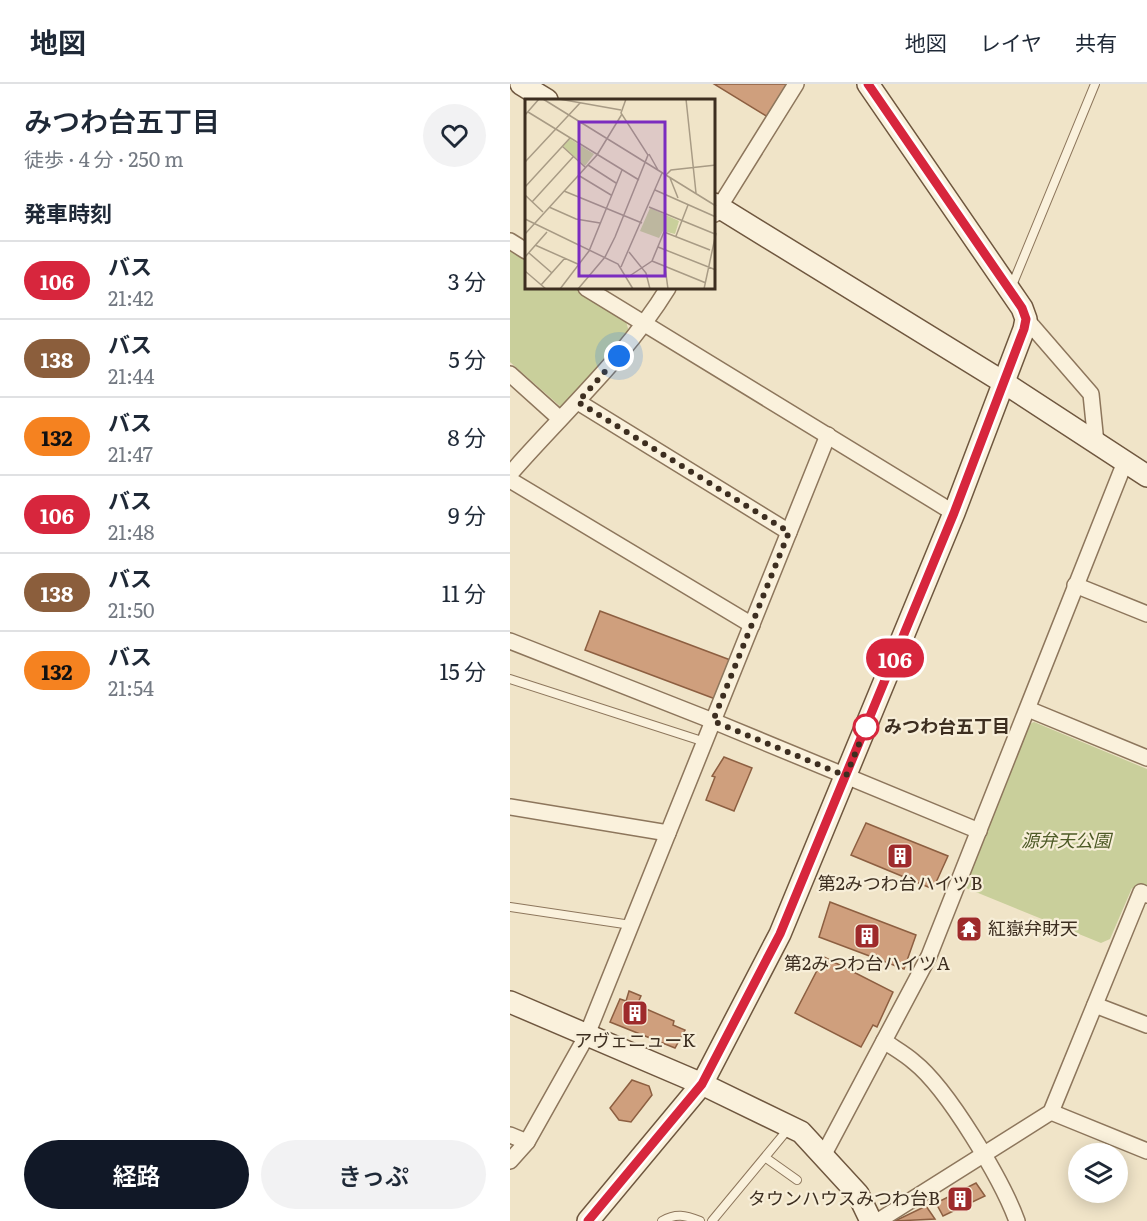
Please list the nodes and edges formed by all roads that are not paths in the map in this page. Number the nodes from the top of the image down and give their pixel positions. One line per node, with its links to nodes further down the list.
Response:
1 (521, 84): 5 (street)
2 (795, 84): 6 (street)
3 (868, 84): 9 (street)
4 (1095, 84): 9 (lane)
5 (545, 99)
6 (716, 209): 15 (street)
7 (510, 241): 8 (street)
8 (525, 250)
9 (1010, 289): 12 (street)
10 (589, 290): 13 (street)
11 (667, 290): 13 (street)
12 (1026, 319): 15 (street); 19 (street)
13 (645, 325): 16 (street); 18 (street)
14 (510, 374): 17 (street)
15 (1003, 382): 19 (street); 24 (street)
16 (578, 402): 17 (street); 25 (street)
17 (559, 418): 21 (street)
18 (828, 435): 24 (street); 25 (street)
19 (1096, 443): 20 (street)
20 (1125, 462): 22 (street); 26 (street)
21 (510, 474)
22 (1147, 476)
23 (510, 480): 28 (street)
24 (954, 513): 35 (street)
25 (789, 532): 28 (street)
26 (1075, 585): 27 (street); 31 (street)
27 (1147, 614)
28 (752, 626): 32 (street)
29 (510, 641): 32 (street)
30 (510, 679): 33 (lane)
31 (1028, 709): 34 (street); 37 (street)
32 (713, 721): 33 (street); 35 (street)
33 (705, 742): 38 (street)
34 (1147, 758)
35 (846, 776): 37 (street); 47 (street)
36 (510, 807): 38 (street)
37 (979, 831): 46 (street)
38 (668, 833): 41 (street)
39 (1147, 895): 43 (street)
40 (510, 907): 41 (lane)
41 (631, 925): 45 (street)
42 (510, 1002): 45 (street)
43 (1095, 1005): 44 (street); 48 (street)
44 (1147, 1025)
45 (586, 1037): 47 (street); 51 (street)
46 (884, 1041): 53 (street); 54 (street)
47 (702, 1084): 49 (street); 58 (street)
48 (1051, 1112): 52 (street); 54 (street)
49 (790, 1127): 53 (street); 55 (lane)
50 (510, 1135): 51 (street)
51 (527, 1142): 56 (street)
52 (1147, 1153)
53 (824, 1154): 62 (street)
54 (982, 1155): 63 (street); 64 (street)
55 (766, 1158): 57 (lane); 61 (lane)
56 (510, 1161)
57 (797, 1180)
58 (588, 1221)
59 (662, 1221): 60 (lane)
60 (700, 1221)
61 (712, 1221)
62 (871, 1221)
63 (878, 1221)
64 (1017, 1221)

